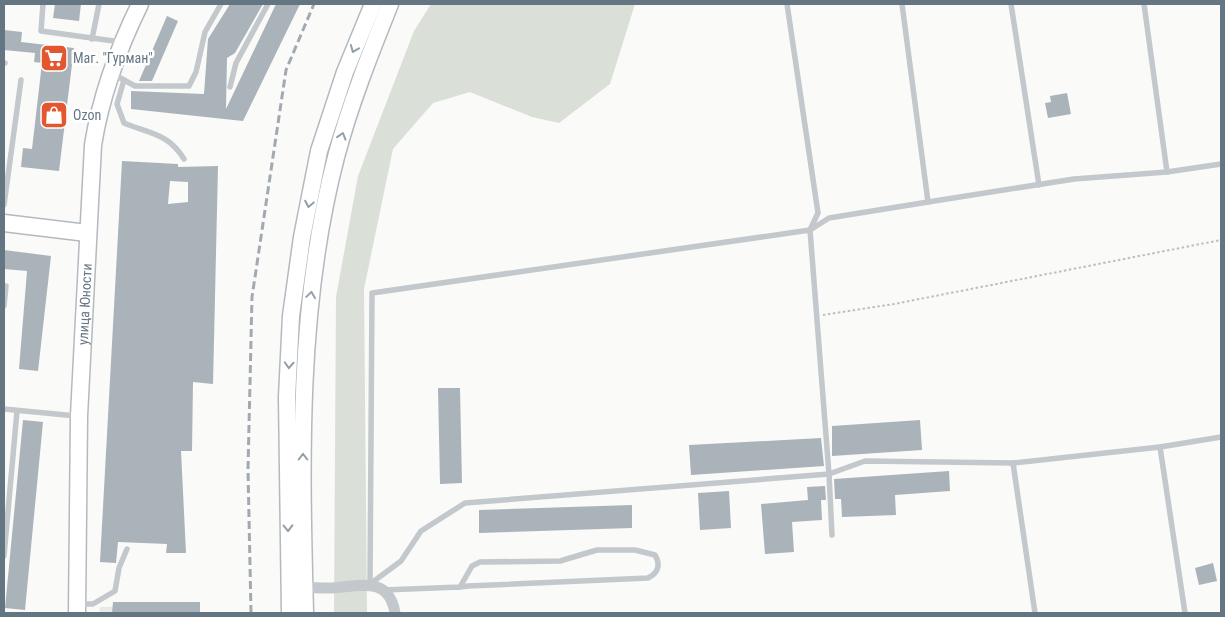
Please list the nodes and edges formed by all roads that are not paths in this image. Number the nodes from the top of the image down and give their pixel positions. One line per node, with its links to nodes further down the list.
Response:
1 (43, 4): 12 (lane)
2 (99, 4): 12 (lane)
3 (140, 4): 13 (main road, улица Юности)
4 (221, 4): 14 (lane)
5 (268, 4): 16 (lane)
6 (373, 4): 43 (main road, one-way to 43)
7 (390, 4): 40 (main road, one-way to 7)
8 (787, 4): 24 (lane)
9 (902, 4): 21 (lane)
10 (1011, 4): 20 (lane)
11 (1144, 4): 19 (lane)
12 (92, 39): 13 (lane)
13 (121, 42): 14 (main road, улица Юности)
14 (117, 76): 17 (lane); 25 (main road, улица Юности)
15 (21, 80): 22 (lane)
16 (230, 87)
17 (184, 159)
18 (1221, 164): 19 (lane)
19 (1167, 172): 20 (lane)
20 (1039, 184): 21 (lane)
21 (928, 202): 24 (lane)
22 (4, 205)
23 (4, 223): 25 (main road)
24 (810, 230): 34 (lane); 38 (lane)
25 (87, 233): 30 (main road, улица Юности)
26 (4, 286): 27 (lane)
27 (4, 306)
28 (4, 409): 29 (lane)
29 (17, 411): 30 (lane); 37 (lane)
30 (79, 416): 42 (main road, улица Юности)
31 (1221, 437): 32 (lane)
32 (1160, 447): 33 (lane); 47 (lane)
33 (1013, 463): 34 (lane); 46 (lane)
34 (829, 474): 35 (lane); 38 (lane)
35 (832, 535)
36 (127, 549): 42 (lane)
37 (4, 556)
38 (370, 584): 40 (street); 41 (street)
39 (460, 586): 39 (lane); 41 (lane)
40 (304, 588): 44 (main road)
41 (384, 590): 45 (street)
42 (77, 609)
43 (290, 613)
44 (304, 613)
45 (395, 613)
46 (1035, 613)
47 (1185, 613)

